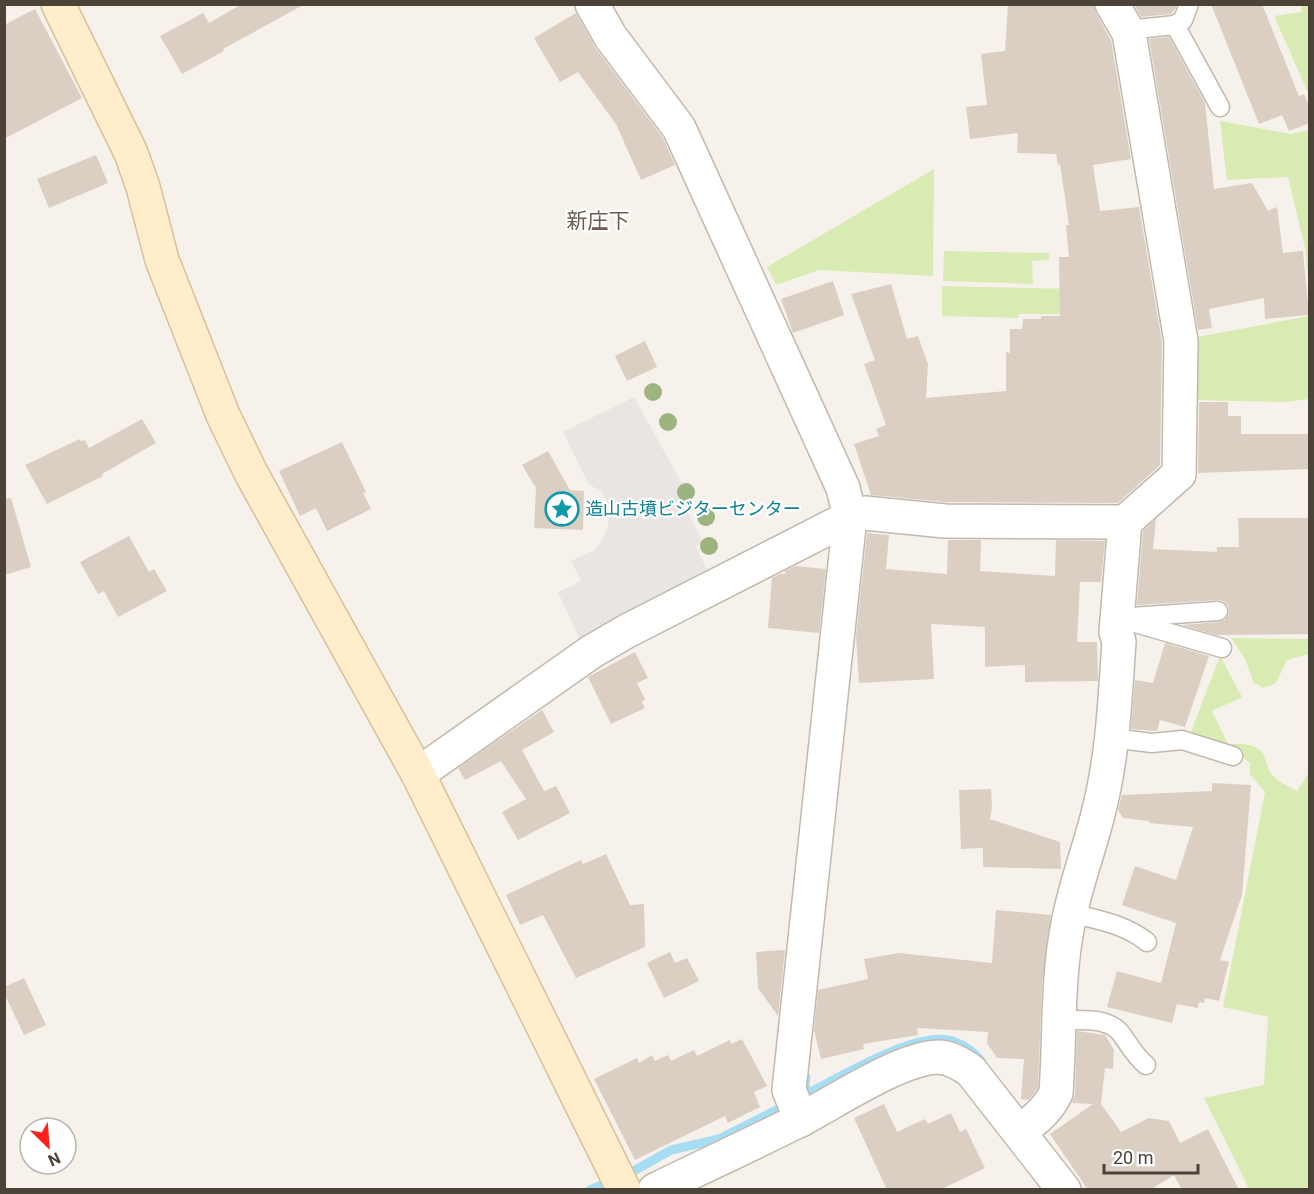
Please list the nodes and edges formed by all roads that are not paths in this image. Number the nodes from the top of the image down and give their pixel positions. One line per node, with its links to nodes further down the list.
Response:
1 (58, 4): 14 (street)
2 (592, 4): 7 (street)
3 (1189, 4): 5 (lane)
4 (1119, 17): 5 (lane); 8 (street)
5 (1175, 25): 6 (lane)
6 (1220, 107)
7 (857, 515): 8 (street); 14 (street); 19 (street)
8 (1125, 522): 10 (street)
9 (1218, 611): 10 (lane)
10 (1118, 618): 11 (lane); 12 (street)
11 (1222, 648)
12 (1112, 738): 13 (lane); 15 (street)
13 (1233, 756)
14 (418, 774): 21 (street)
15 (1070, 914): 16 (lane); 17 (street)
16 (1147, 942)
17 (1060, 1020): 18 (lane); 20 (street)
18 (1146, 1065)
19 (796, 1107): 20 (street); 22 (street)
20 (1028, 1125): 23 (street)
21 (620, 1181)
22 (655, 1190)
23 (1064, 1190)

